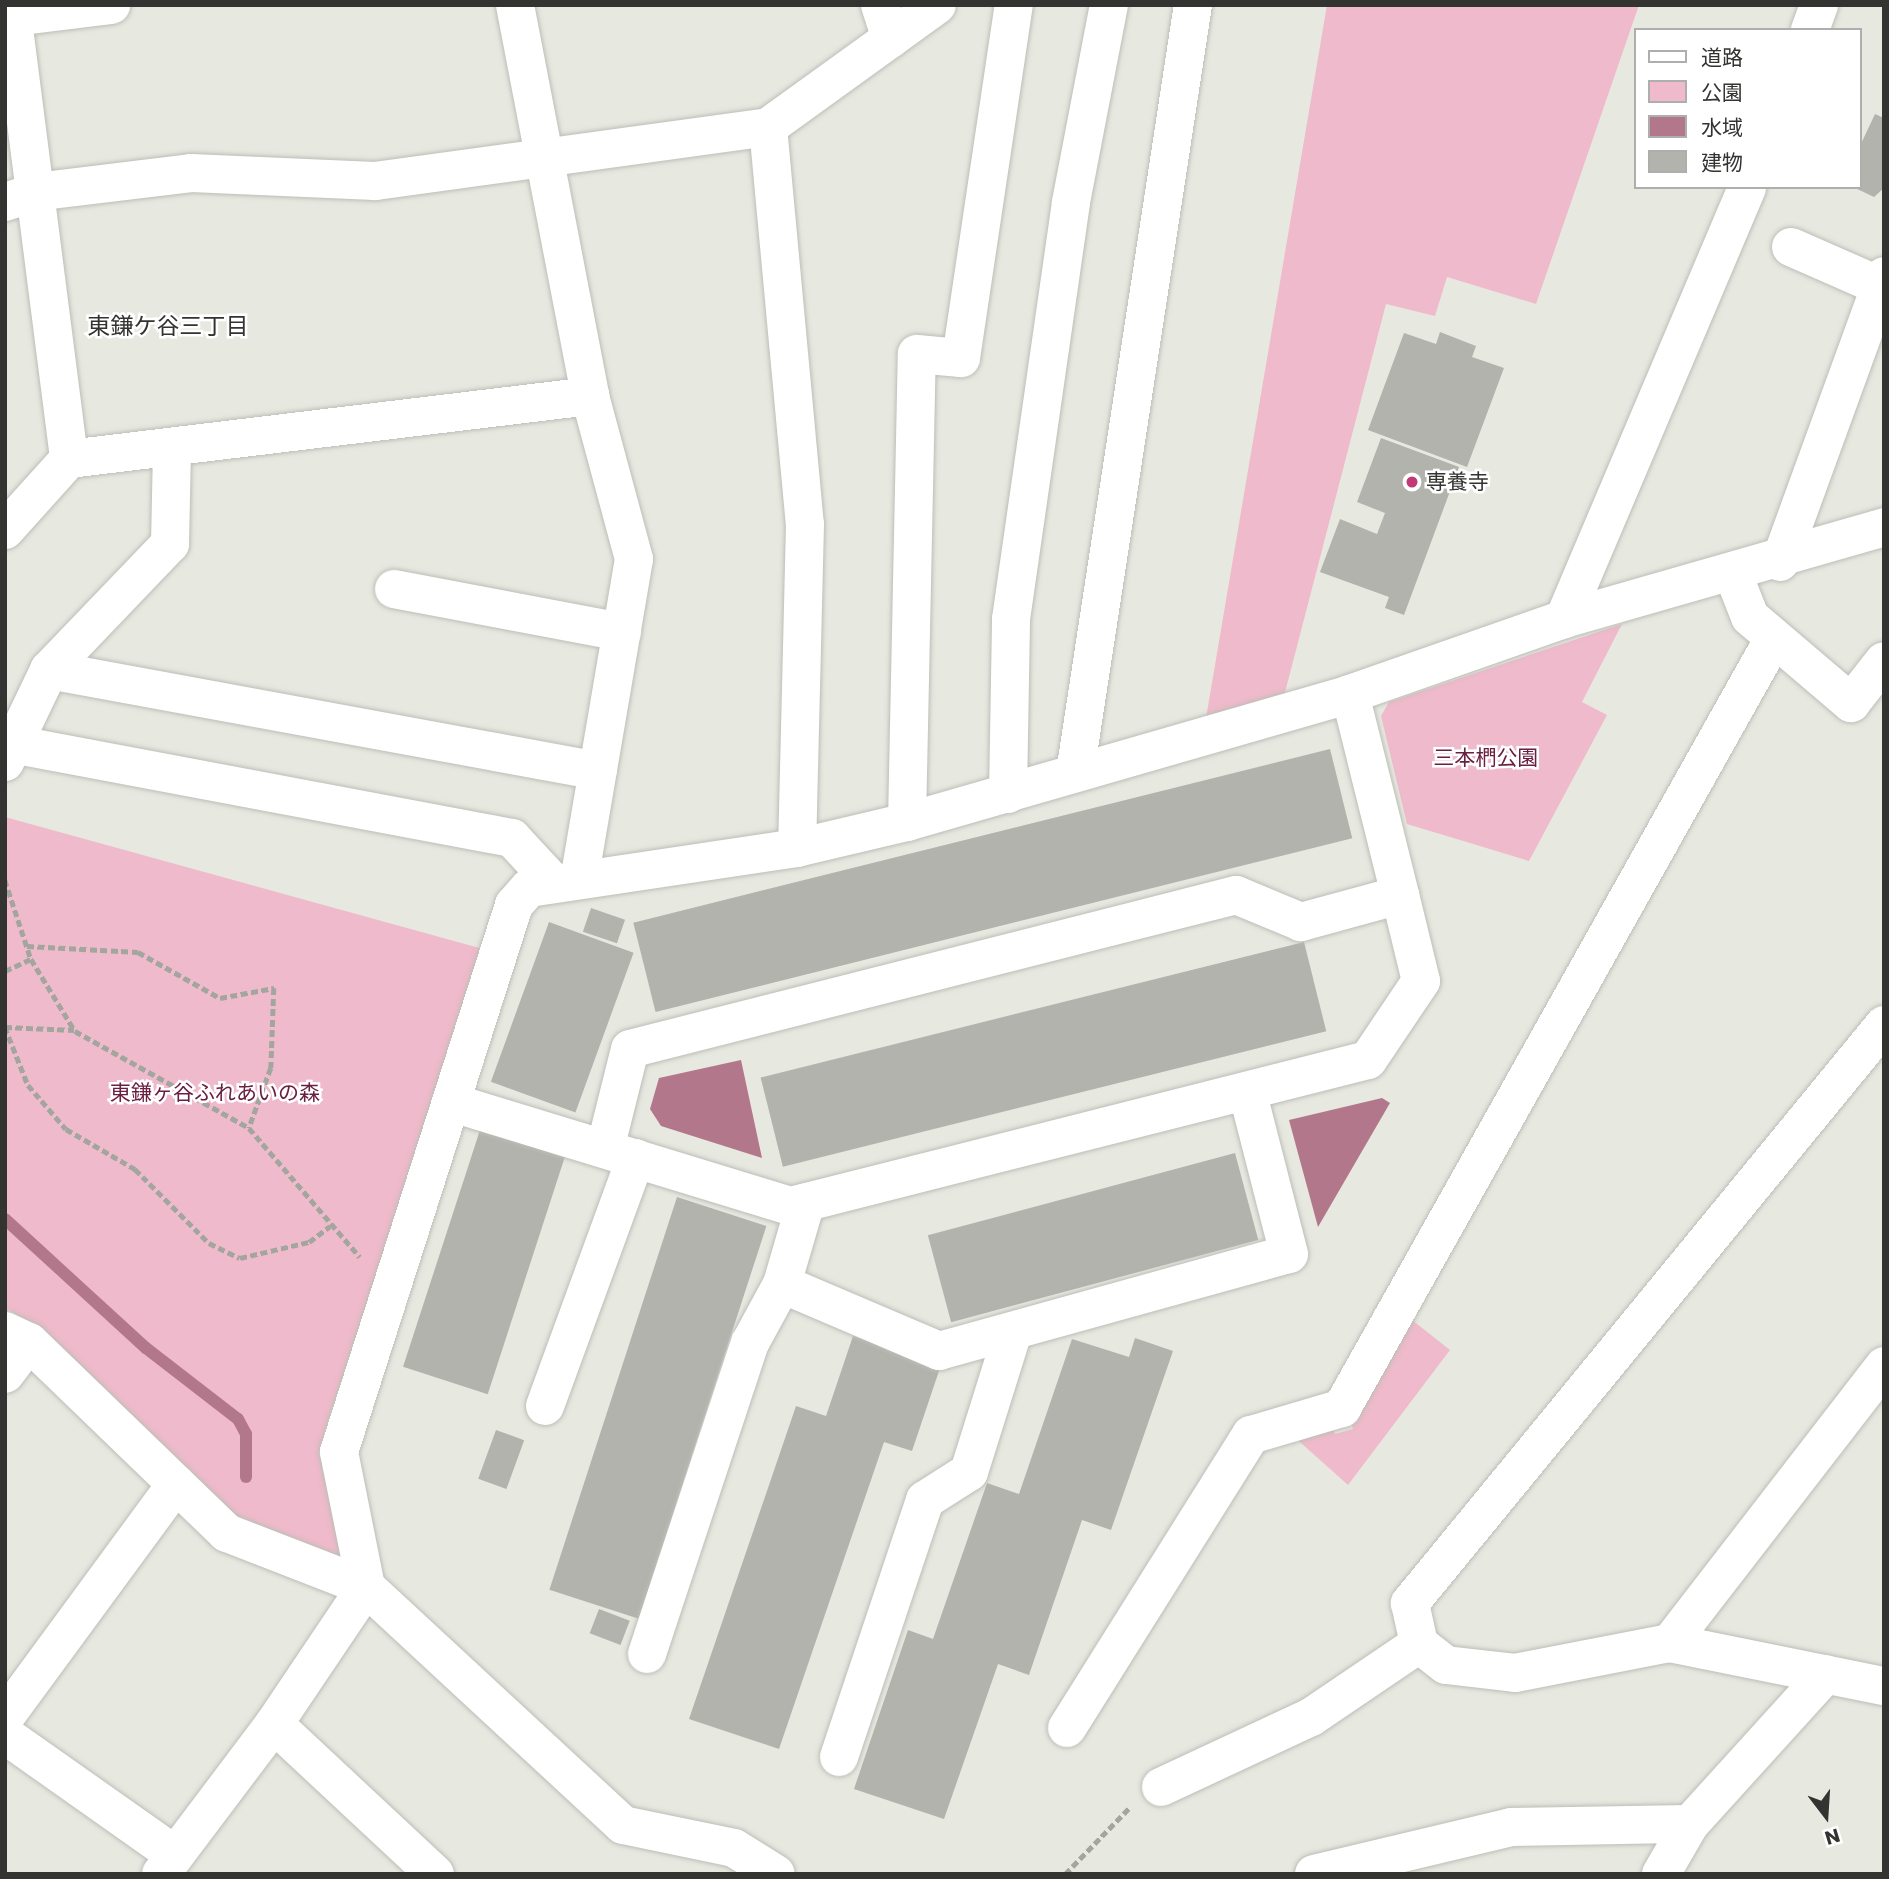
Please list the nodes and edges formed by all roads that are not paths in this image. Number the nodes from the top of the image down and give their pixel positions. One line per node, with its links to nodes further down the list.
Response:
1 (111, 5): 8 (street)
2 (515, 5): 12 (street)
3 (937, 5): 9 (street)
4 (1014, 5): 35 (street)
5 (1109, 5): 34 (street)
6 (1193, 5): 33 (street)
7 (1819, 5): 10 (street)
8 (12, 11): 14 (street)
9 (885, 21): 11 (street)
10 (1811, 28)
11 (768, 127): 12 (street); 36 (street)
12 (546, 158): 14 (street); 17 (street)
13 (1746, 189): 25 (street)
14 (20, 197): 19 (street)
15 (1791, 247): 16 (street)
16 (1882, 281): 22 (street)
17 (590, 396): 18 (street); 26 (street)
18 (172, 450): 19 (street); 29 (street)
19 (69, 459): 21 (street)
20 (1884, 527): 22 (street)
21 (5, 530)
22 (1780, 562): 23 (street)
23 (1733, 574): 25 (street); 27 (street)
24 (394, 589): 26 (street)
25 (1564, 619): 30 (street)
26 (622, 632): 32 (street)
27 (1773, 640): 28 (street); 59 (street)
28 (1884, 661)
29 (49, 670): 31 (street); 32 (street)
30 (1350, 694): 33 (street); 38 (street)
31 (9, 753): 37 (street)
32 (598, 771): 37 (street)
33 (1075, 773): 34 (street)
34 (1008, 794): 35 (street)
35 (907, 822): 36 (street)
36 (797, 848): 37 (street)
37 (566, 878): 51 (street)
38 (1400, 895): 40 (street); 42 (street)
39 (1884, 1026): 53 (street)
40 (1247, 1091): 43 (street); 45 (street)
41 (463, 1106): 42 (street)
42 (620, 1154): 43 (street); 49 (street)
43 (806, 1202): 44 (street)
44 (782, 1284): 45 (street); 54 (street)
45 (1013, 1332): 61 (street)
46 (17, 1336): 48 (street); 50 (street)
47 (1884, 1366): 52 (street)
48 (5, 1374)
49 (545, 1406)
50 (177, 1484): 51 (street); 57 (street)
51 (366, 1587): 58 (street); 65 (street)
52 (1670, 1643): 53 (street); 55 (street)
53 (1419, 1644): 62 (street)
54 (647, 1654)
55 (1826, 1674): 56 (street); 63 (street)
56 (1884, 1686)
57 (5, 1717)
58 (274, 1724): 66 (street); 67 (street)
59 (1068, 1728)
60 (5, 1735): 66 (street)
61 (839, 1757)
62 (1161, 1787)
63 (1690, 1824): 64 (street); 71 (street)
64 (1461, 1840): 69 (street); 70 (street)
65 (721, 1861): 68 (street)
66 (166, 1869)
67 (435, 1874)
68 (776, 1874)
69 (1314, 1874)
70 (1443, 1874)
71 (1661, 1874)

